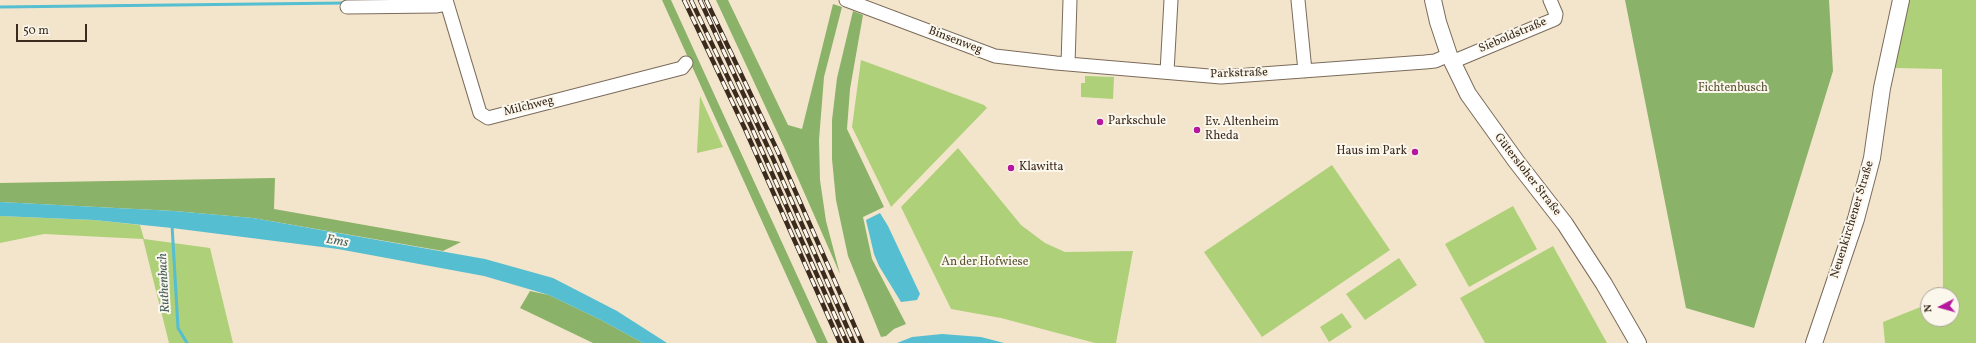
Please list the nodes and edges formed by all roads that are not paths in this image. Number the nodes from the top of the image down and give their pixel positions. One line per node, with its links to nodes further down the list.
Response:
1 (846, 0): 12 (street, Binsenweg)
2 (1070, 0): 12 (street)
3 (1171, 0): 14 (street)
4 (1298, 0): 13 (street)
5 (1433, 0): 10 (main road, Gütersloher Straße)
6 (1550, 0): 10 (street, Sieboldstraße)
7 (1901, 0): 16 (main road, Neuenkirchener Straße)
8 (447, 2): 9 (street, Milchweg); 11 (street, Milchweg)
9 (346, 7)
10 (1451, 59): 13 (street, Parkstraße); 15 (main road, Gütersloher Straße)
11 (686, 63)
12 (1068, 64): 14 (street, Parkstraße)
13 (1305, 71): 14 (street, Parkstraße)
14 (1167, 72)
15 (1638, 343)
16 (1814, 343)

